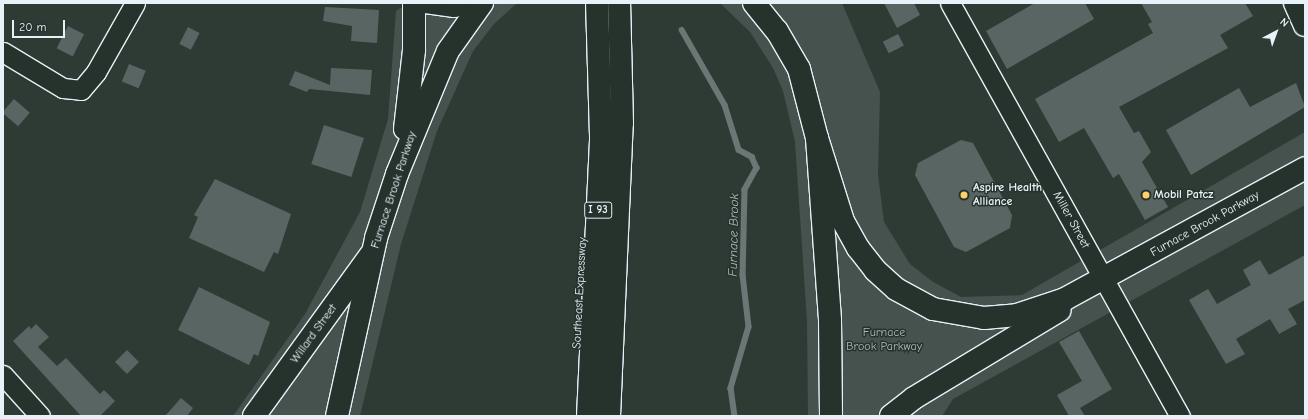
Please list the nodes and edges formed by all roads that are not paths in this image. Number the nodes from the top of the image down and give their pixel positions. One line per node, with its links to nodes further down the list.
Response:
1 (135, 3): 15 (street)
2 (414, 3): 19 (main road)
3 (425, 3): 4 (street)
4 (477, 3)
5 (482, 3): 19 (main road, Furnace Brook Parkway)
6 (582, 3): 26 (main road, Southeast Expressway / I 93)
7 (597, 3): 27 (main road, I 93)
8 (619, 3): 28 (main road, I 93)
9 (634, 3): 29 (main road)
10 (754, 3): 16 (main road, Furnace Brook Parkway)
11 (771, 3): 16 (main road)
12 (950, 3): 21 (street, Miller Street)
13 (1295, 3): 14 (main road)
14 (1305, 25)
15 (3, 52)
16 (799, 69): 17 (main road, Furnace Brook Parkway)
17 (818, 138): 21 (main road, Furnace Brook Parkway); 30 (main road, Furnace Brook Parkway)
18 (1305, 168): 21 (main road, Furnace Brook Parkway)
19 (397, 174): 20 (main road, Furnace Brook Parkway)
20 (374, 253): 24 (main road, Willard Street); 25 (main road, Furnace Brook Parkway)
21 (1104, 280): 31 (main road, Furnace Brook Parkway); 32 (street, Miller Street)
22 (3, 375): 23 (street)
23 (40, 416)
24 (254, 416)
25 (337, 416)
26 (574, 416)
27 (588, 416)
28 (609, 416)
29 (624, 416)
30 (830, 416)
31 (891, 416)
32 (1180, 416)

